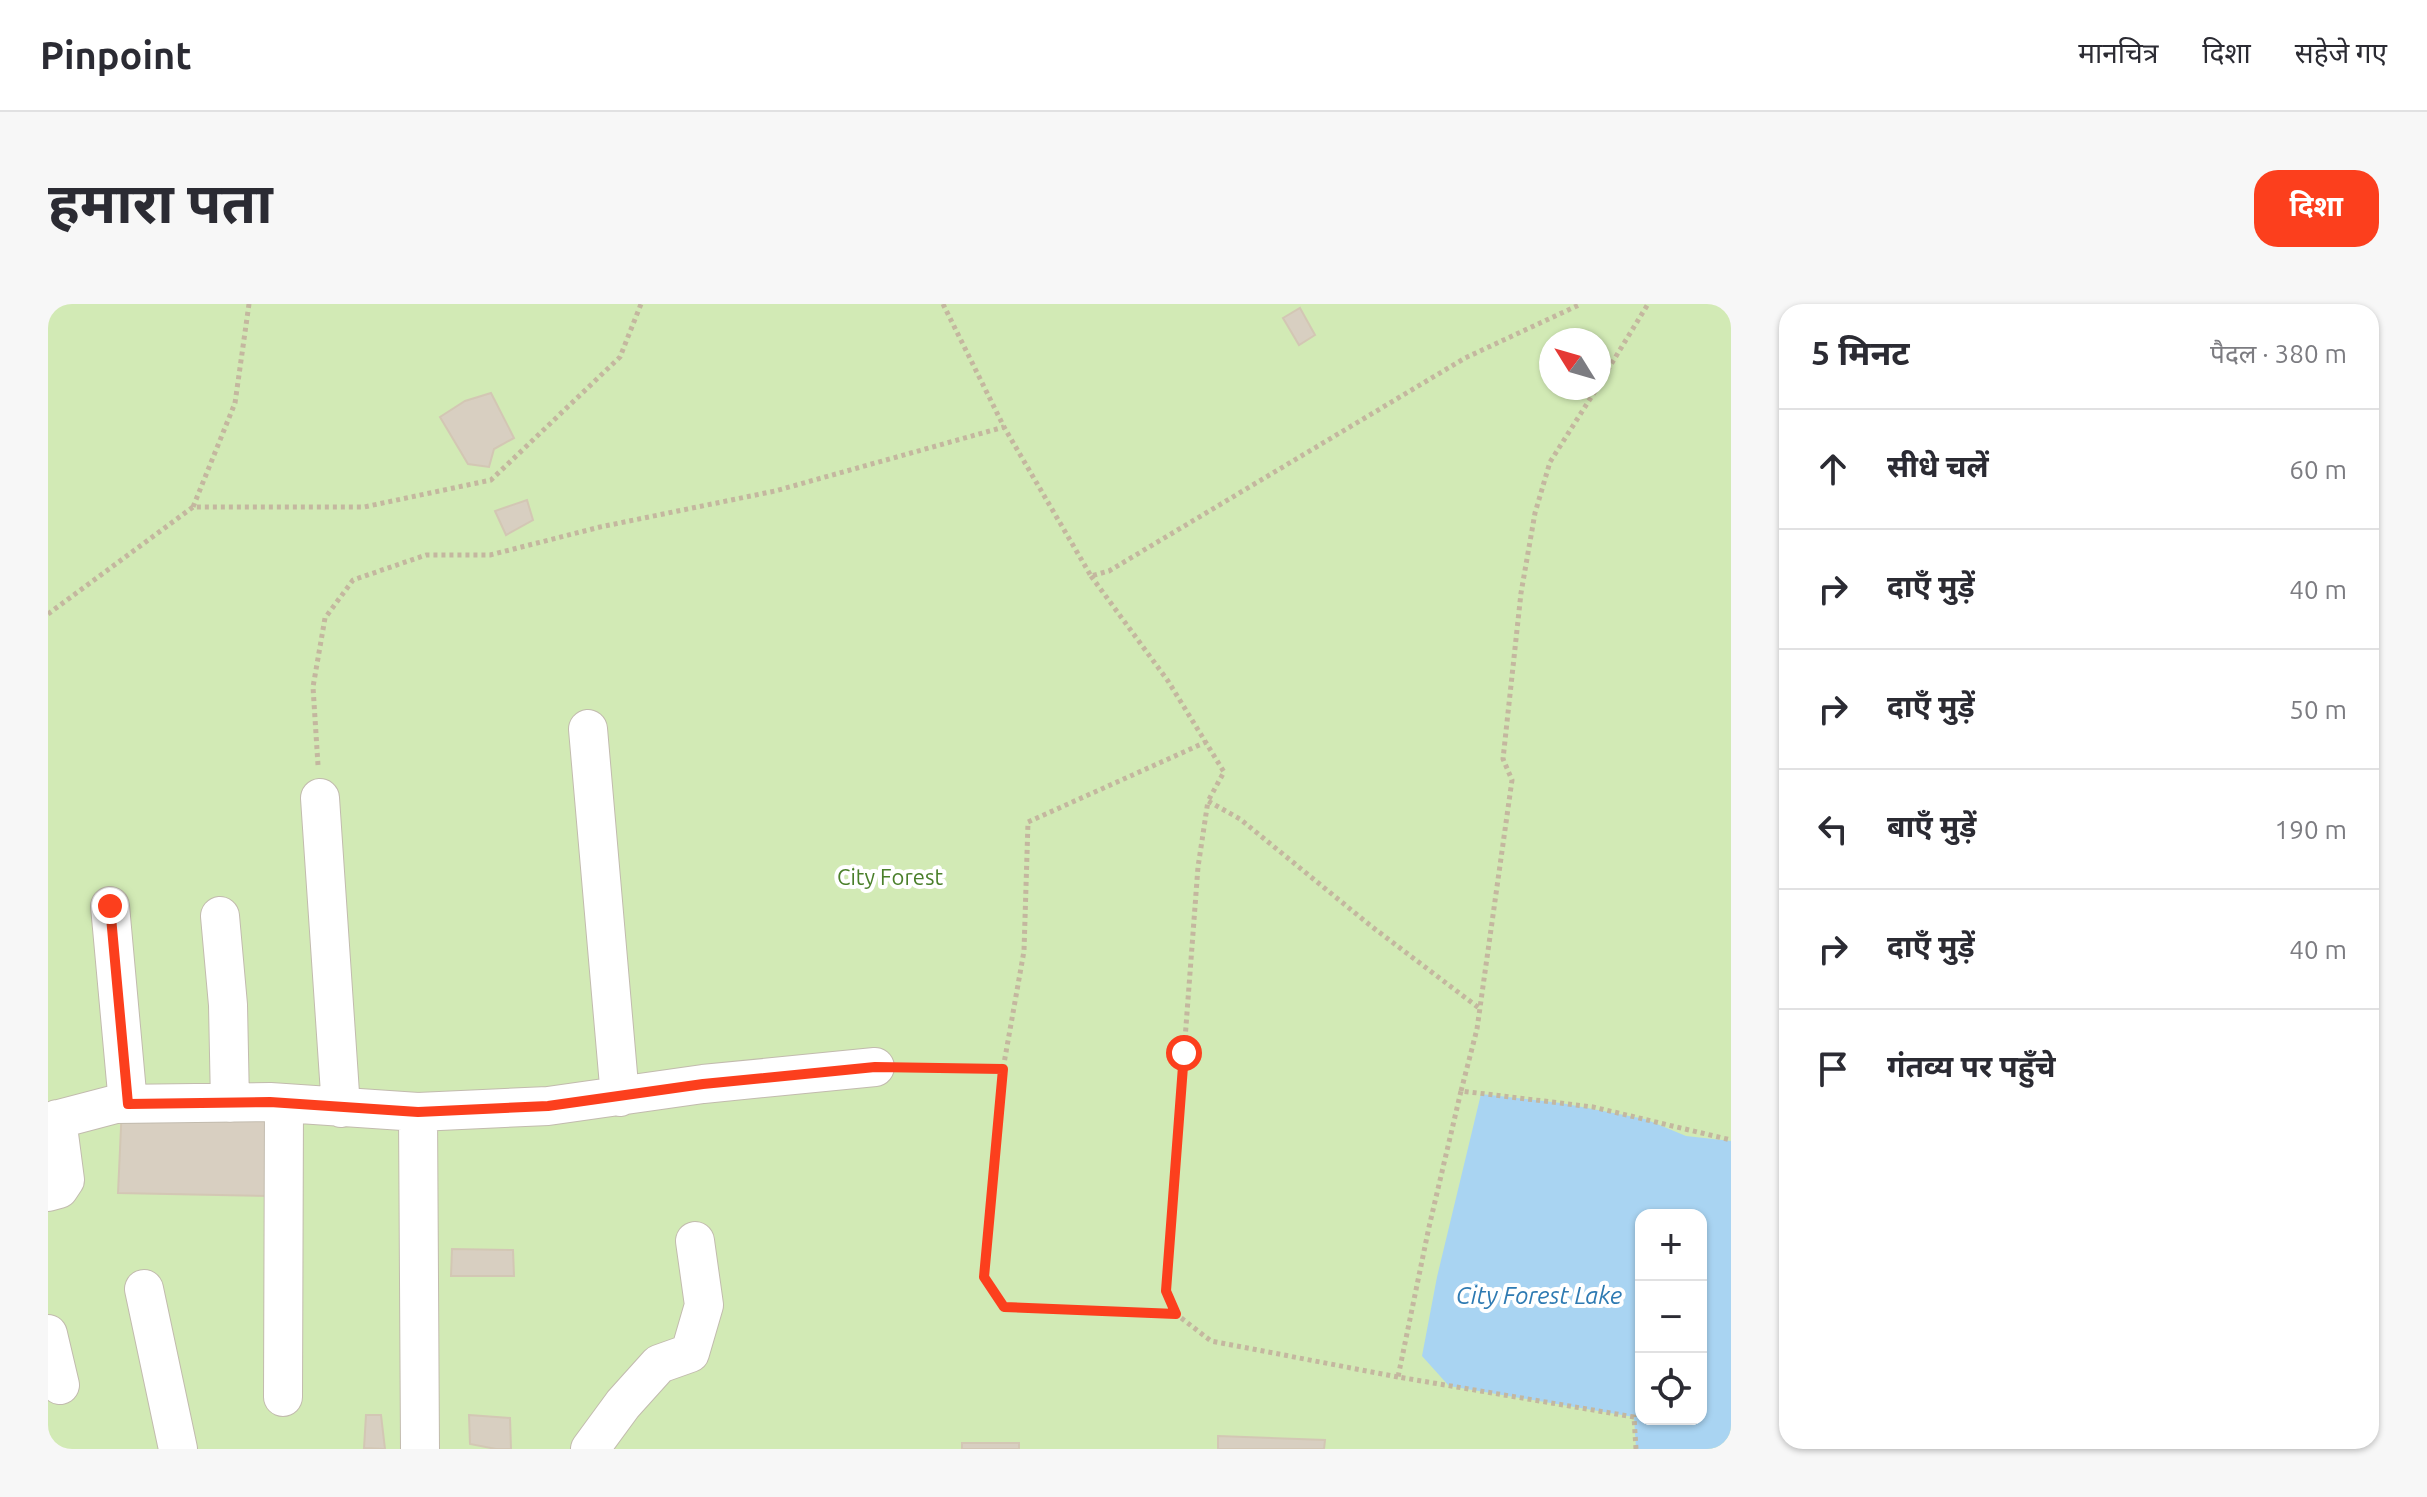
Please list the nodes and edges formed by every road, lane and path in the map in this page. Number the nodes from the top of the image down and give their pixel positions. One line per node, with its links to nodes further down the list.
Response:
1 (249, 304): 9 (path)
2 (641, 304): 9 (path)
3 (943, 304): 8 (path)
4 (1581, 304): 10 (path)
5 (1648, 304): 6 (path)
6 (1611, 365)
7 (1589, 400): 18 (path)
8 (1004, 427): 10 (path); 14 (path)
9 (193, 507): 11 (path)
10 (1091, 576): 13 (path)
11 (48, 614)
12 (588, 729): 22 (street)
13 (1206, 742): 15 (path); 20 (path)
14 (320, 798): 26 (street)
15 (1208, 801): 18 (path); 33 (path)
16 (110, 906): 25 (street)
17 (220, 916): 23 (street)
18 (1479, 1008): 21 (path)
19 (875, 1067): 20 (path); 22 (street)
20 (1003, 1069): 33 (path)
21 (1461, 1091): 29 (path); 35 (path)
22 (620, 1097): 27 (street)
23 (230, 1103): 24 (street); 25 (street)
24 (284, 1103): 26 (street); 37 (street)
25 (128, 1104): 28 (street)
26 (341, 1108): 27 (street)
27 (418, 1112): 39 (street)
28 (53, 1120): 30 (street)
29 (1731, 1140)
30 (48, 1192)
31 (695, 1241): 40 (street)
32 (144, 1289): 38 (street)
33 (1176, 1314): 35 (path)
34 (48, 1334): 36 (street)
35 (1398, 1377): 41 (path)
36 (60, 1385)
37 (283, 1397)
38 (178, 1449)
39 (420, 1449)
40 (590, 1449)
41 (1636, 1449)

